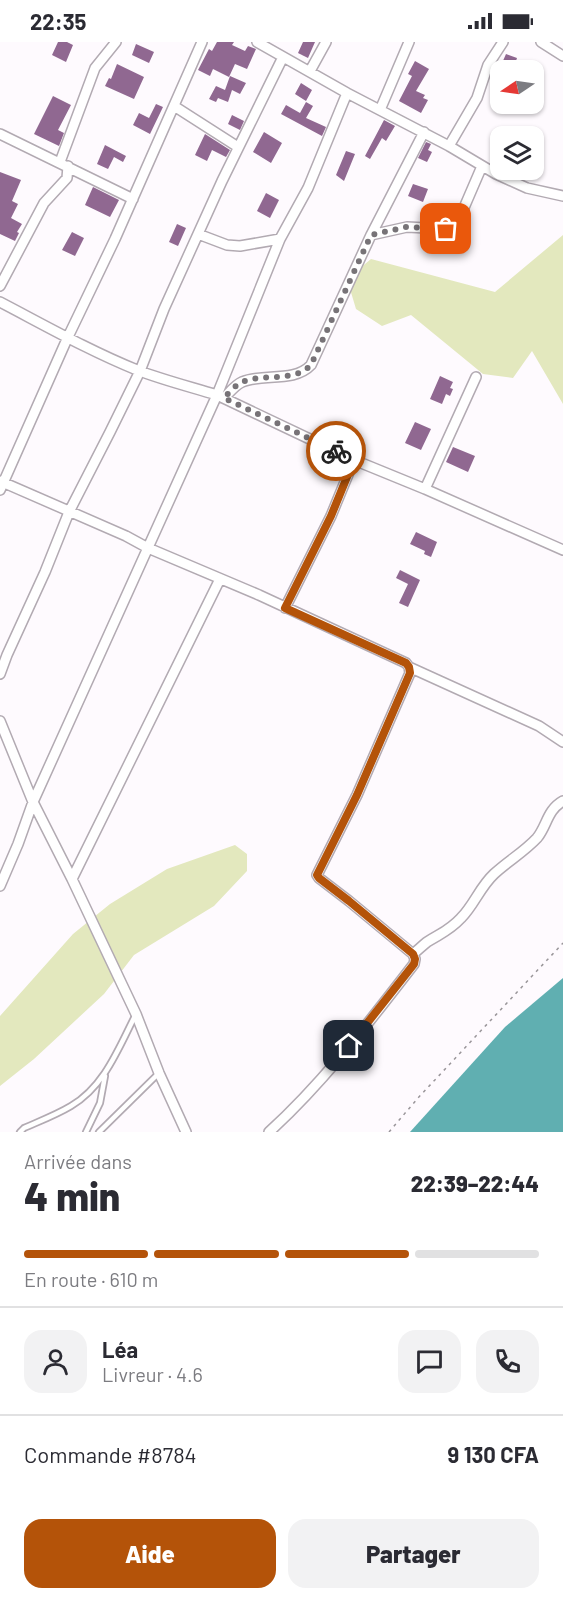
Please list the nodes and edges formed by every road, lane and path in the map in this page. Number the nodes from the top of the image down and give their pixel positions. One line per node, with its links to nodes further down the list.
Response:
1 (116, 42): 18 (street)
2 (202, 42): 12 (street)
3 (256, 42): 9 (street)
4 (326, 42): 10 (street)
5 (409, 42): 13 (street)
6 (503, 42): 16 (street)
7 (541, 42): 8 (street)
8 (563, 56)
9 (283, 57): 10 (street); 17 (street)
10 (310, 71): 11 (street)
11 (347, 93): 13 (street); 24 (street)
12 (174, 106): 17 (street); 21 (street)
13 (380, 110): 14 (street)
14 (424, 132): 16 (street); 23 (street)
15 (0, 134): 18 (street)
16 (449, 146): 19 (street)
17 (238, 147): 22 (street)
18 (64, 164): 21 (street); 25 (street)
19 (482, 166): 20 (street); 23 (street)
20 (563, 196)
21 (133, 199): 27 (street)
22 (198, 234): 24 (street); 28 (street)
23 (371, 235): 30 (street)
24 (280, 239): 30 (street)
25 (0, 286)
26 (0, 302): 27 (street)
27 (68, 339): 28 (street); 32 (street)
28 (140, 371): 30 (street); 34 (street)
29 (476, 377): 33 (street)
30 (221, 397): 31 (street); 35 (street)
31 (354, 460): 33 (street); 38 (street)
32 (1, 485): 34 (street)
33 (424, 489): 36 (street)
34 (69, 512): 35 (street); 40 (street)
35 (148, 548): 37 (street); 44 (street)
36 (563, 550)
37 (220, 579): 38 (street); 45 (street)
38 (285, 608): 39 (street)
39 (409, 667): 42 (street); 48 (street)
40 (0, 674)
41 (0, 721): 44 (street)
42 (563, 742)
43 (563, 801): 48 (street)
44 (33, 802): 45 (street); 46 (street)
45 (72, 879): 49 (street)
46 (0, 886)
47 (563, 943): 57 (path)
48 (413, 954): 56 (street)
49 (136, 1014): 50 (street); 51 (lane)
50 (159, 1072): 54 (lane); 55 (street)
51 (106, 1073): 52 (lane); 53 (lane)
52 (20, 1132)
53 (86, 1132)
54 (99, 1132)
55 (186, 1132)
56 (269, 1132)
57 (388, 1132)

